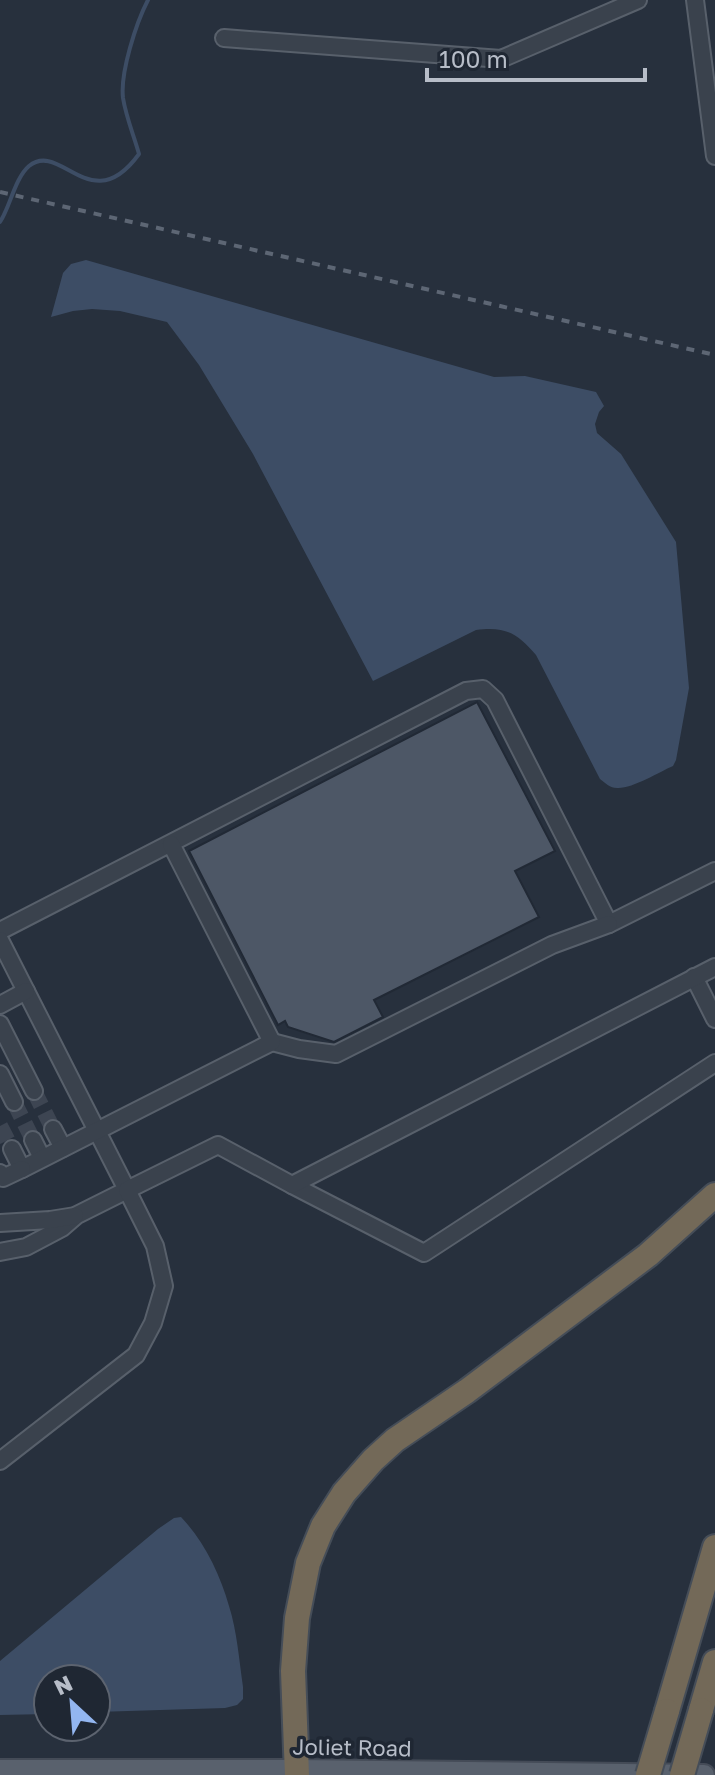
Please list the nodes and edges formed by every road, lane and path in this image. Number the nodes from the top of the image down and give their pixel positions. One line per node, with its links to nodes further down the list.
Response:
1 (638, 0): 3 (lane)
2 (695, 0): 4 (lane)
3 (224, 38)
4 (715, 156)
5 (171, 844): 7 (lane); 8 (lane); 16 (lane)
6 (715, 871): 7 (lane)
7 (609, 924): 16 (lane)
8 (0, 931)
9 (0, 940): 12 (lane)
10 (715, 967): 11 (lane)
11 (694, 977): 14 (lane); 29 (lane)
12 (26, 991): 13 (lane); 22 (lane)
13 (0, 1005)
14 (715, 1019)
15 (0, 1024): 19 (lane)
16 (272, 1042): 22 (lane)
17 (715, 1063): 29 (lane)
18 (0, 1074): 20 (lane)
19 (34, 1091)
20 (14, 1102)
21 (53, 1129): 24 (lane)
22 (97, 1131): 24 (lane); 30 (lane)
23 (33, 1140): 26 (lane)
24 (63, 1148): 26 (lane)
25 (12, 1149): 27 (lane)
26 (42, 1158): 27 (lane)
27 (22, 1169): 28 (lane)
28 (0, 1173)
29 (292, 1185): 30 (lane)
30 (127, 1190): 32 (lane); 35 (lane)
31 (715, 1195): 39 (highway)
32 (77, 1215): 33 (lane); 34 (lane)
33 (0, 1223)
34 (0, 1252)
35 (0, 1461)
36 (715, 1547): 40 (highway, bridge)
37 (715, 1662): 41 (highway, bridge)
38 (0, 1770): 39 (main road, Joliet Road)
39 (297, 1772): 42 (main road, Joliet Road)
40 (648, 1775)
41 (682, 1775)
42 (704, 1775)

